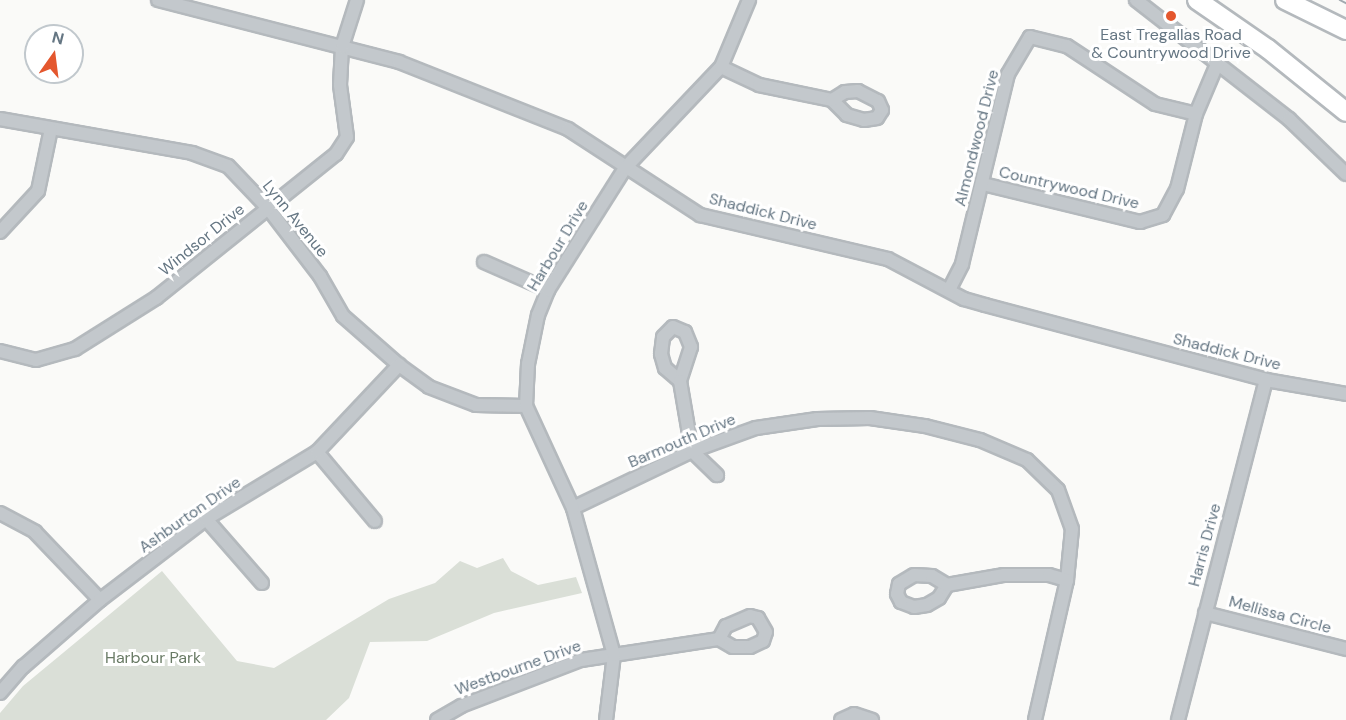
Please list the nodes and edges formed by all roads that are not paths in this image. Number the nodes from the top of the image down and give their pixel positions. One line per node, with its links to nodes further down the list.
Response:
1 (158, 0): 8 (street, Shaddick Drive)
2 (357, 0): 8 (street, Windsor Drive)
3 (749, 0): 10 (street, Harbour Drive)
4 (1136, 0): 9 (street)
5 (1197, 0): 12 (highway)
6 (1286, 0): 7 (highway)
7 (1346, 30)
8 (342, 47): 16 (street, Shaddick Drive); 19 (street, Windsor Drive)
9 (1218, 62): 13 (street, Countrywood Drive); 17 (street)
10 (721, 67): 11 (street); 16 (street, Harbour Drive)
11 (832, 100)
12 (1346, 112)
13 (1196, 114): 18 (street, Countrywood Drive); 18 (street, Almondwood Drive)
14 (0, 119): 15 (street, Lynn Avenue)
15 (51, 129): 19 (street, Lynn Avenue); 20 (street)
16 (625, 168): 22 (street, Harbour Drive); 23 (street, Shaddick Drive)
17 (1346, 174)
18 (983, 184): 23 (street, Almondwood Drive)
19 (268, 208): 24 (street, Windsor Drive); 25 (street, Lynn Avenue)
20 (0, 232)
21 (484, 262): 22 (street)
22 (548, 290): 29 (street, Harbour Drive)
23 (949, 290): 26 (street, Shaddick Drive)
24 (0, 351)
25 (399, 365): 29 (street, Lynn Avenue); 31 (street, Ashburton Drive)
26 (1266, 380): 28 (street, Shaddick Drive); 41 (street, Harris Drive)
27 (680, 381): 30 (street)
28 (1346, 394)
29 (526, 406): 33 (street, Harbour Drive)
30 (692, 451): 32 (street); 33 (street, Barmouth Drive); 37 (street, Barmouth Drive)
31 (317, 452): 35 (street, Ashburton Drive); 36 (street)
32 (717, 476)
33 (573, 508): 44 (street, Harbour Drive)
34 (0, 513): 40 (street)
35 (206, 519): 38 (street); 40 (street, Ashburton Drive)
36 (375, 521)
37 (1067, 580): 39 (street); 50 (street, Barmouth Drive)
38 (262, 583)
39 (947, 585)
40 (100, 600): 45 (street, Ashburton Drive)
41 (1205, 613): 43 (street, Mellissa Circle); 51 (street, Harris Drive)
42 (719, 639): 44 (street, Westbourne Drive)
43 (1346, 650)
44 (614, 655): 46 (street, Westbourne Drive); 47 (street, Harbour Drive)
45 (0, 693)
46 (437, 720)
47 (606, 720)
48 (841, 720): 49 (street)
49 (872, 720)
50 (1035, 720)
51 (1178, 720)

